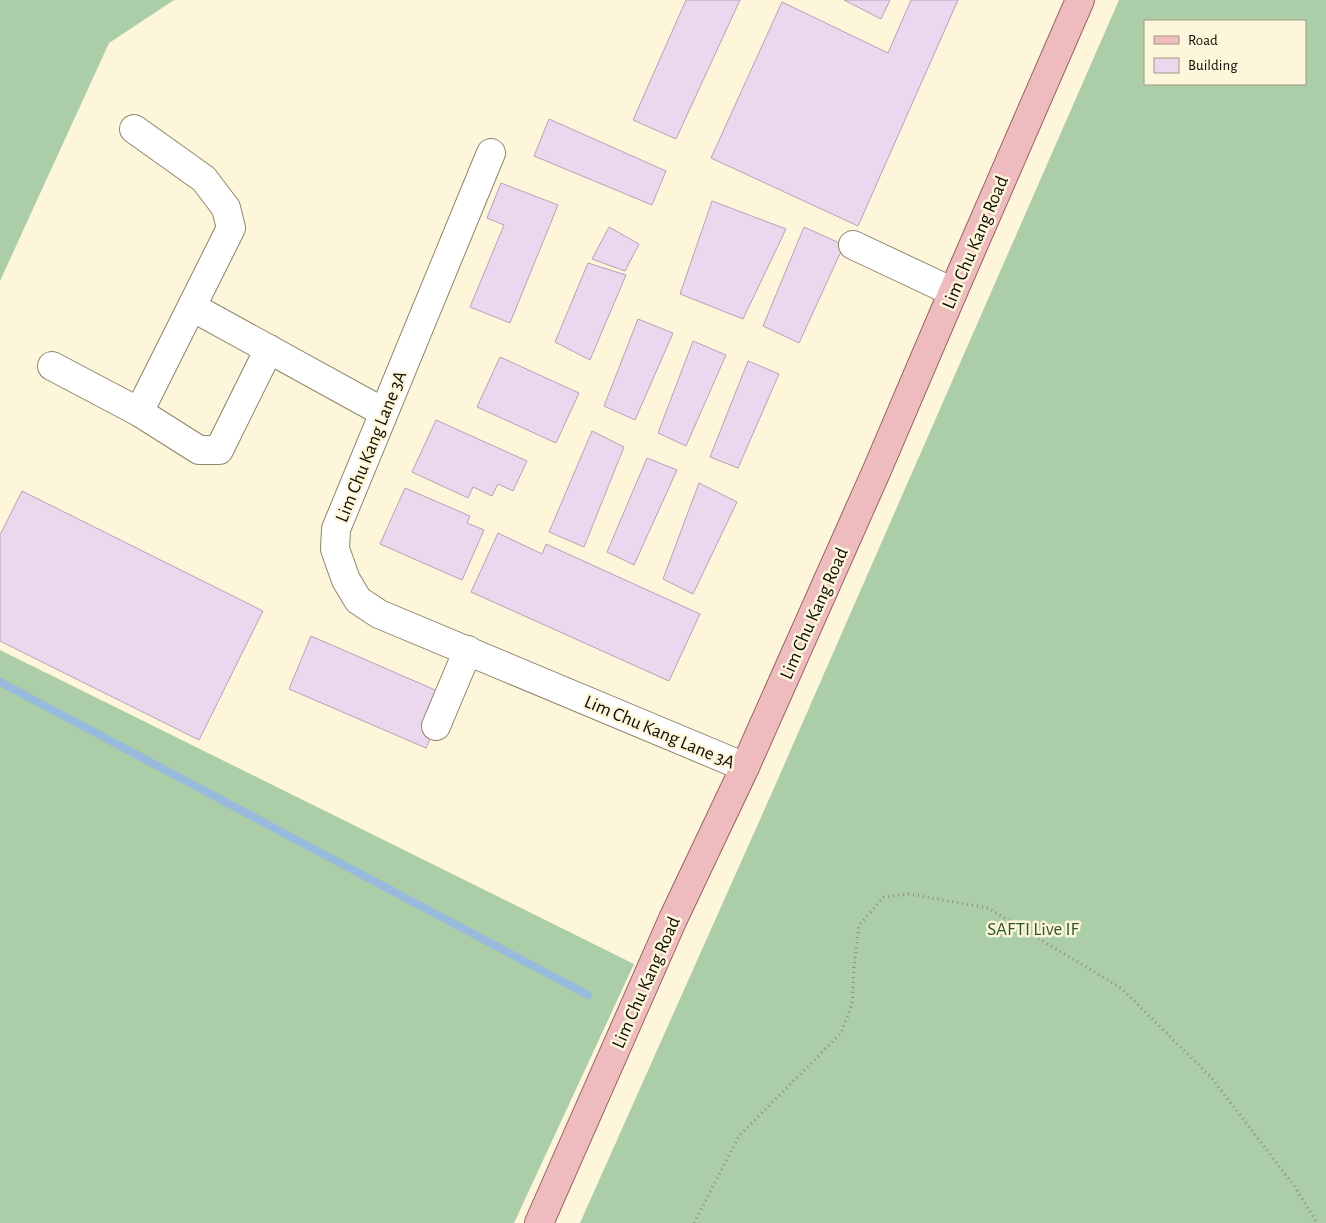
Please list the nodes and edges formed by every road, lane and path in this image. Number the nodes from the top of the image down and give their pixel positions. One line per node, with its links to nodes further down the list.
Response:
1 (1080, 0): 5 (main road, Lim Chu Kang Road)
2 (134, 129): 6 (lane)
3 (492, 153): 10 (lane, Lim Chu Kang Lane 3A)
4 (853, 245): 5 (lane)
5 (952, 292): 13 (main road, Lim Chu Kang Road)
6 (192, 307): 7 (lane); 9 (lane)
7 (269, 349): 9 (lane); 10 (lane)
8 (52, 366): 9 (lane)
9 (139, 412)
10 (383, 412): 11 (lane, Lim Chu Kang Lane 3A)
11 (468, 650): 12 (lane); 13 (lane, Lim Chu Kang Lane 3A)
12 (436, 726)
13 (745, 767): 14 (main road, Lim Chu Kang Road)
14 (539, 1223)
15 (694, 1223): 16 (path)
16 (1317, 1223)

